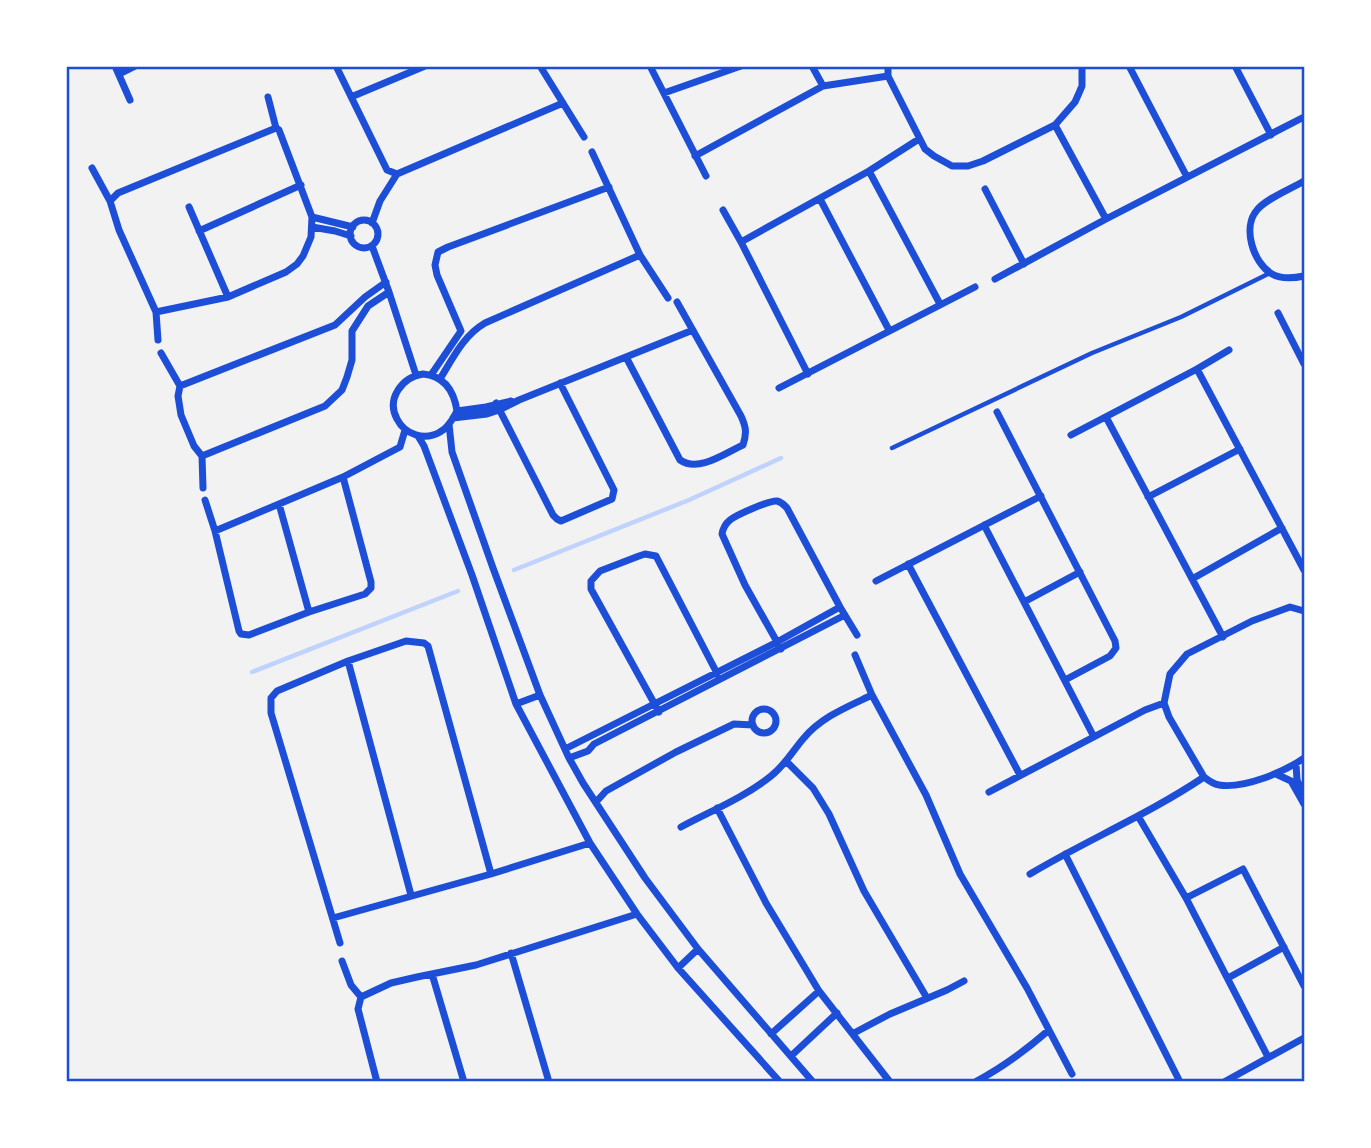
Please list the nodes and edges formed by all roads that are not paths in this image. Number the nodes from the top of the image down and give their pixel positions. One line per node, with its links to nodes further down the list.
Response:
1 (135, 66): 12 (street)
2 (336, 66): 17 (street)
3 (425, 66): 17 (street)
4 (540, 66): 19 (street)
5 (650, 66): 15 (street)
6 (741, 66): 15 (street)
7 (812, 66): 14 (street)
8 (888, 66): 13 (street)
9 (1082, 66): 21 (street)
10 (1129, 66): 32 (street)
11 (1234, 66): 23 (street)
12 (117, 70): 18 (street)
13 (888, 76): 14 (street); 25 (street)
14 (823, 86): 27 (street)
15 (664, 93): 27 (street)
16 (268, 97): 22 (street)
17 (351, 97): 30 (street)
18 (130, 100)
19 (563, 103): 24 (street); 30 (street)
20 (1304, 117): 23 (street)
21 (1055, 125): 25 (street); 42 (street)
22 (276, 128): 34 (street); 38 (street)
23 (1271, 135): 32 (street)
24 (584, 136)
25 (919, 139): 29 (street)
26 (592, 152): 35 (street)
27 (695, 156): 31 (street)
28 (92, 168): 38 (street)
29 (869, 171): 37 (street); 61 (street)
30 (397, 174): 43 (street)
31 (706, 176)
32 (1187, 177): 42 (street)
33 (1304, 181): 52 (street)
34 (301, 185): 41 (street); 46 (street)
35 (609, 187): 50 (street); 68 (street)
36 (985, 189): 51 (street)
37 (820, 199): 48 (street); 66 (street)
38 (110, 201): 62 (street)
39 (189, 207): 46 (street)
40 (723, 210): 48 (street)
41 (312, 217): 44 (street); 45 (street)
42 (1106, 219): 51 (street)
43 (372, 223): 45 (street); 49 (street)
44 (312, 227): 47 (street); 58 (street)
45 (353, 227): 47 (street)
46 (199, 231): 58 (street)
47 (351, 236): 49 (street)
48 (741, 242): 75 (street)
49 (372, 246): 55 (street)
50 (640, 255): 59 (street); 68 (street)
51 (1024, 264): 54 (street)
52 (1270, 273): 53 (street); 89 (lane)
53 (1304, 276)
54 (995, 279)
55 (386, 282): 57 (street); 64 (street)
56 (975, 287): 61 (street)
57 (389, 292): 67 (street); 76 (street)
58 (228, 297): 62 (street)
59 (668, 298)
60 (677, 302): 65 (street)
61 (940, 304): 66 (street)
62 (156, 312): 69 (street)
63 (1278, 313): 73 (street)
64 (335, 324): 67 (street); 80 (street)
65 (693, 330): 72 (street); 72 (street)
66 (890, 330): 75 (street)
67 (352, 331): 91 (street)
68 (464, 333): 77 (street); 78 (street)
69 (158, 340)
70 (1229, 350): 74 (street)
71 (161, 353): 80 (street)
72 (626, 357): 79 (street)
73 (1304, 363)
74 (1197, 369): 84 (street); 90 (street)
75 (808, 374): 81 (street)
76 (416, 375): 77 (street); 86 (street)
77 (431, 375): 78 (street)
78 (440, 379): 85 (street)
79 (560, 383): 82 (street); 82 (street)
80 (180, 386): 91 (street)
81 (779, 388)
82 (497, 407): 85 (street)
83 (997, 412): 94 (street)
84 (1105, 417): 87 (street); 95 (street)
85 (453, 418): 88 (street); 118 (street)
86 (405, 430): 88 (street); 92 (street)
87 (1071, 435)
88 (418, 436): 121 (street)
89 (892, 448)
90 (1240, 449): 95 (street); 99 (street)
91 (202, 456): 93 (street)
92 (343, 477): 97 (street); 109 (street)
93 (203, 488)
94 (1041, 496): 98 (street); 103 (street)
95 (1148, 498): 104 (street)
96 (205, 500): 100 (street)
97 (279, 504): 100 (street); 109 (street)
98 (984, 525): 101 (street); 106 (street)
99 (1282, 528): 102 (street); 104 (street)
100 (215, 531): 109 (street)
101 (908, 564): 105 (street); 131 (street)
102 (1304, 570)
103 (1080, 572): 106 (street); 117 (street)
104 (1192, 579): 112 (street)
105 (876, 581)
106 (1024, 602): 117 (street)
107 (840, 607): 110 (street); 113 (street); 113 (street)
108 (1304, 611): 112 (street)
109 (309, 612)
110 (845, 615): 111 (street); 113 (street)
111 (857, 635)
112 (1223, 637): 120 (street)
113 (779, 645): 116 (street)
114 (855, 655): 119 (street)
115 (348, 661): 142 (street); 144 (street); 147 (street)
116 (719, 675): 122 (street); 122 (street)
117 (1065, 680): 124 (street)
118 (540, 695): 121 (street); 125 (street)
119 (872, 695): 128 (street); 162 (street)
120 (1164, 703): 124 (street); 132 (street)
121 (516, 704): 140 (street)
122 (657, 708): 125 (street); 126 (street)
123 (752, 724): 135 (street)
124 (1094, 737): 131 (street)
125 (565, 749): 126 (street)
126 (569, 758): 135 (street)
127 (1304, 758): 129 (street)
128 (787, 762): 137 (street); 160 (street)
129 (1296, 764): 130 (street); 134 (street)
130 (1276, 774): 132 (street); 136 (street)
131 (1020, 775): 133 (street)
132 (1204, 777): 138 (street)
133 (989, 792)
134 (1304, 794)
135 (596, 802): 150 (street)
136 (1304, 804)
137 (717, 808): 139 (street); 158 (street)
138 (1139, 816): 141 (street); 145 (street)
139 (681, 827)
140 (590, 843): 142 (street); 146 (street)
141 (1065, 853): 143 (street); 176 (street)
142 (491, 873): 144 (street)
143 (1030, 874)
144 (411, 895): 147 (street)
145 (1185, 898): 149 (street); 155 (street)
146 (637, 914): 151 (street); 153 (street)
147 (333, 918): 148 (street)
148 (340, 943)
149 (1284, 947): 155 (street); 157 (street)
150 (698, 949): 153 (street); 164 (street)
151 (511, 953): 154 (street); 171 (street)
152 (342, 961): 159 (street)
153 (678, 968): 172 (street)
154 (432, 974): 159 (street); 170 (street)
155 (1228, 978): 167 (street)
156 (964, 981): 160 (street)
157 (1304, 986)
158 (819, 991): 161 (street); 164 (street)
159 (361, 998): 169 (street)
160 (927, 998): 163 (street)
161 (837, 1013): 163 (street); 166 (street)
162 (1049, 1030): 168 (street); 175 (street)
163 (854, 1033): 174 (street)
164 (771, 1034): 166 (street)
165 (1304, 1038): 167 (street)
166 (791, 1056): 173 (street)
167 (1268, 1057): 177 (street)
168 (1072, 1074)
169 (377, 1082)
170 (464, 1082)
171 (549, 1082)
172 (780, 1082)
173 (813, 1082)
174 (890, 1082)
175 (975, 1082)
176 (1180, 1082)
177 (1224, 1082)

